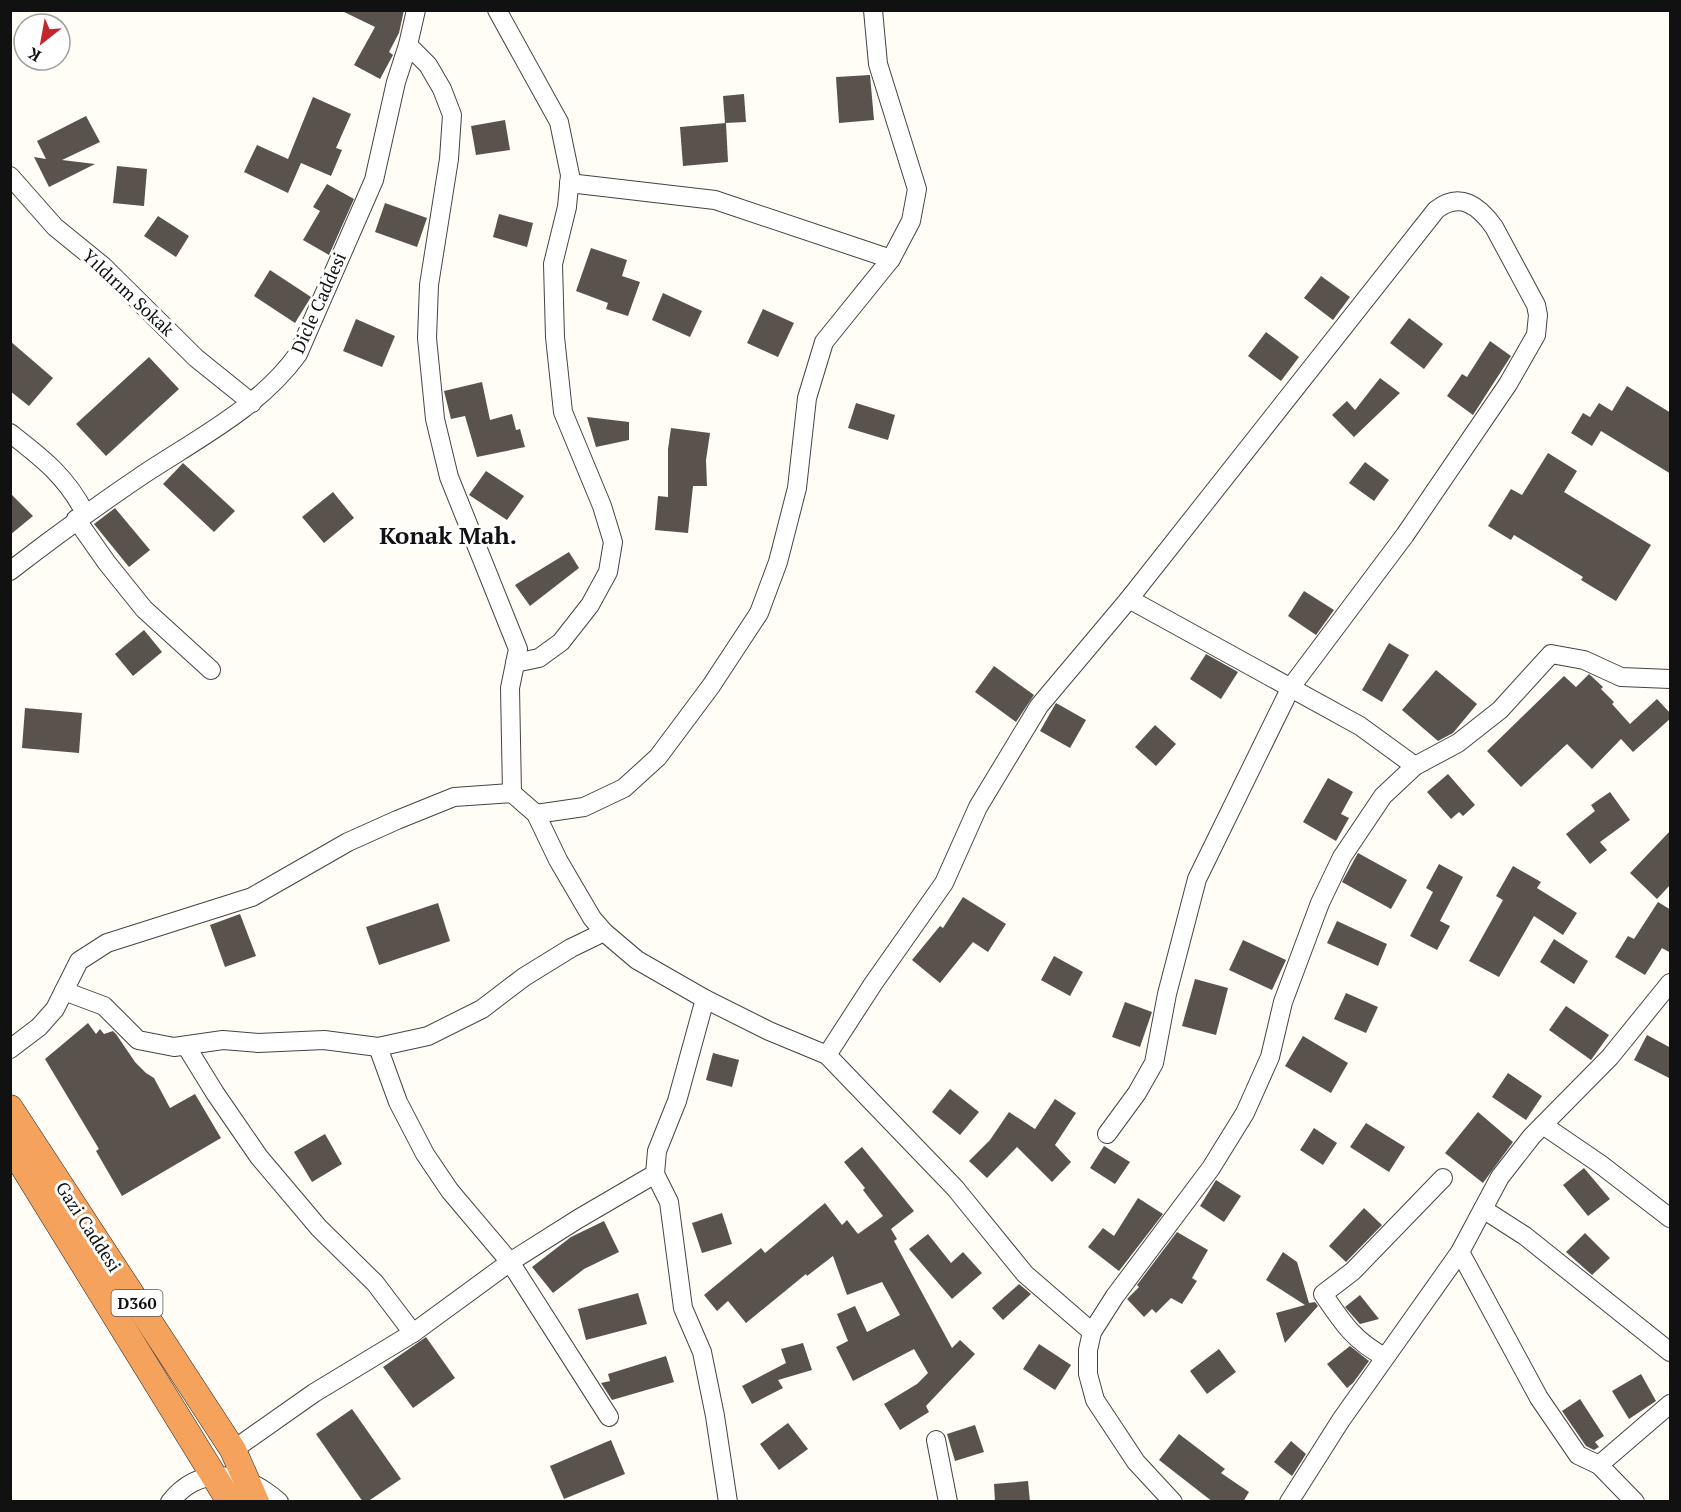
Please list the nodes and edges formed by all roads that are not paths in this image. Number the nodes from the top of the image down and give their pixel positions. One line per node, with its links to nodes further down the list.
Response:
1 (416, 10): 4 (street, Dicle Caddesi)
2 (496, 10): 6 (street)
3 (873, 10): 7 (street)
4 (408, 45): 8 (street, Dicle Caddesi); 13 (street)
5 (10, 176): 8 (street, Yıldırım Sokak)
6 (569, 183): 7 (street); 13 (street)
7 (891, 259): 19 (street)
8 (252, 403): 10 (street, Dicle Caddesi)
9 (10, 433): 10 (street)
10 (81, 516): 11 (street, Dicle Caddesi); 14 (street)
11 (10, 571)
12 (1129, 599): 16 (street); 16 (street); 28 (street)
13 (515, 663): 18 (street)
14 (211, 670)
15 (1671, 679): 17 (street)
16 (1292, 687): 17 (street); 31 (street)
17 (1415, 766): 39 (street)
18 (512, 793): 19 (street); 22 (street)
19 (536, 814): 20 (street)
20 (604, 932): 23 (street); 26 (street)
21 (1671, 983): 24 (street)
22 (64, 991): 25 (street); 27 (street)
23 (705, 999): 28 (street); 33 (street)
24 (1663, 1005): 30 (street)
25 (186, 1046): 26 (street); 40 (street)
26 (378, 1047): 38 (street)
27 (10, 1049)
28 (827, 1054): 39 (street)
29 (10, 1108): 46 (highway, Gazi Caddesi / D360)
30 (1543, 1125): 35 (street); 36 (street)
31 (1107, 1134)
32 (10, 1145): 48 (highway, Gazi Caddesi / D360)
33 (655, 1174): 38 (street); 53 (street)
34 (1443, 1178): 42 (street)
35 (1483, 1209): 37 (street); 41 (street)
36 (1671, 1218)
37 (1460, 1252): 42 (street); 47 (street)
38 (510, 1262): 40 (street); 44 (street)
39 (1092, 1332): 55 (street)
40 (413, 1333): 46 (street)
41 (1671, 1352)
42 (1385, 1357): 56 (street)
43 (1671, 1404): 47 (street)
44 (609, 1417)
45 (936, 1440): 54 (street)
46 (233, 1450): 49 (highway, Gazi Caddesi / D360)
47 (1599, 1466): 57 (street)
48 (214, 1475): 49 (street); 50 (street); 51 (highway, Gazi Caddesi / D360)
49 (251, 1491): 52 (street)
50 (170, 1502)
51 (230, 1502)
52 (279, 1502)
53 (728, 1502)
54 (948, 1502)
55 (1173, 1502)
56 (1289, 1502)
57 (1635, 1502)

